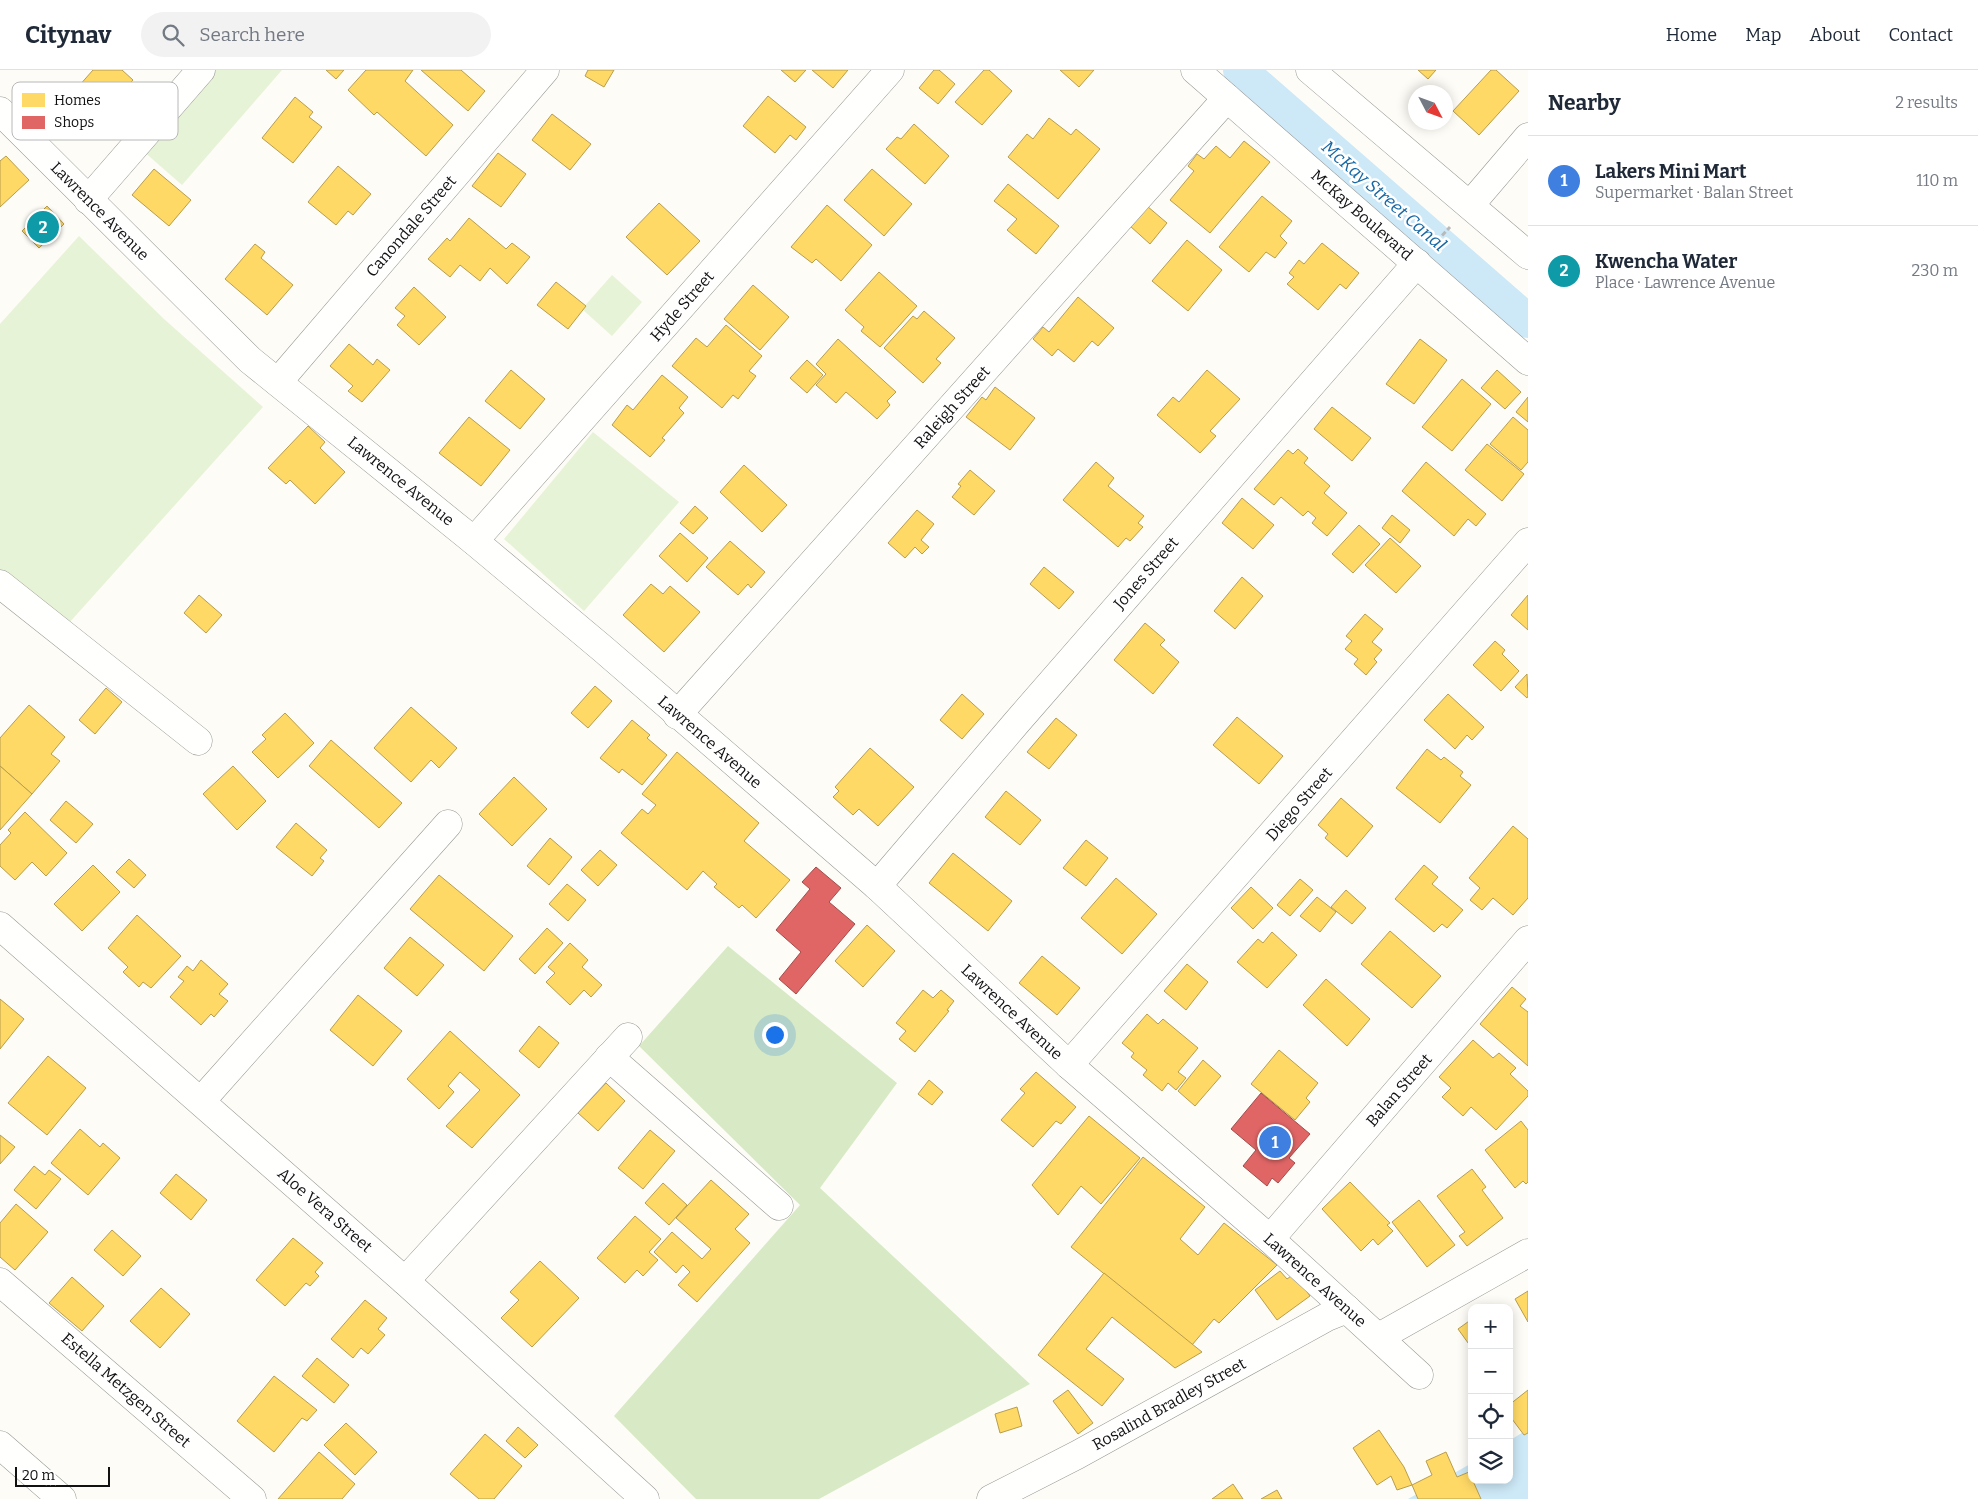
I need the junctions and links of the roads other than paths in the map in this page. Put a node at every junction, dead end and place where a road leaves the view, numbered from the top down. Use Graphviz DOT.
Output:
graph roads {
  1 [pos="200,70"];
  2 [pos="545,70"];
  3 [pos="890,70"];
  4 [pos="1195,70"];
  5 [pos="1310,70"];
  6 [pos="178,96"];
  7 [pos="1227,98"];
  8 [pos="0,111"];
  9 [pos="12,123"];
  10 [pos="1528,137"];
  11 [pos="29,140"];
  12 [pos="140,140"];
  13 [pos="88,200"];
  14 [pos="1470,205"];
  15 [pos="1528,255"];
  16 [pos="1418,263"];
  17 [pos="1528,361"];
  18 [pos="278,382"];
  19 [pos="474,541"];
  20 [pos="1528,542"];
  21 [pos="0,584"];
  22 [pos="677,715"];
  23 [pos="198,741"];
  24 [pos="448,824"];
  25 [pos="877,886"];
  26 [pos="0,926"];
  27 [pos="1528,940"];
  28 [pos="628,1037"];
  29 [pos="609,1057"];
  30 [pos="1069,1065"];
  31 [pos="201,1101"];
  32 [pos="779,1206"];
  33 [pos="1270,1239"];
  34 [pos="1528,1253"];
  35 [pos="405,1281"];
  36 [pos="0,1282"];
  37 [pos="1348,1309"];
  38 [pos="1379,1337"];
  39 [pos="1419,1376"];
  40 [pos="3,1454"];
  41 [pos="62,1499"];
  42 [pos="252,1499"];
  43 [pos="646,1499"];
  44 [pos="991,1499"];
  1 -- 6 [label="street"];
  2 -- 18 [label="street, Canondale Street"];
  3 -- 19 [label="street, Hyde Street"];
  4 -- 7 [label="street, McKay Boulevard"];
  5 -- 14 [label="street"];
  7 -- 16 [label="street, McKay Boulevard"];
  7 -- 22 [label="street, Raleigh Street"];
  8 -- 9 [label="street, Lawrence Avenue"];
  10 -- 14 [label="street"];
  11 -- 13 [label="street, Lawrence Avenue"];
  12 -- 13 [label="street"];
  13 -- 18 [label="street, Lawrence Avenue"];
  14 -- 15 [label="street"];
  16 -- 17 [label="street, McKay Boulevard"];
  16 -- 25 [label="street, Jones Street"];
  18 -- 19 [label="street, Lawrence Avenue"];
  19 -- 22 [label="street, Lawrence Avenue"];
  20 -- 30 [label="street, Diego Street"];
  21 -- 23 [label="street"];
  22 -- 25 [label="street, Lawrence Avenue"];
  24 -- 31 [label="street"];
  25 -- 30 [label="street, Lawrence Avenue"];
  26 -- 31 [label="street, Aloe Vera Street"];
  27 -- 33 [label="street, Balan Street"];
  28 -- 29 [label="street"];
  29 -- 32 [label="street"];
  29 -- 35 [label="street"];
  30 -- 33 [label="street, Lawrence Avenue"];
  31 -- 35 [label="street, Aloe Vera Street"];
  33 -- 37 [label="street, Lawrence Avenue"];
  34 -- 38 [label="street"];
  35 -- 43 [label="street, Aloe Vera Street"];
  36 -- 42 [label="street, Estella Metzgen Street"];
  37 -- 38 [label="street, Lawrence Avenue"];
  37 -- 44 [label="street, Rosalind Bradley Street"];
  38 -- 39 [label="street, Lawrence Avenue"];
  40 -- 41 [label="street"];
}
